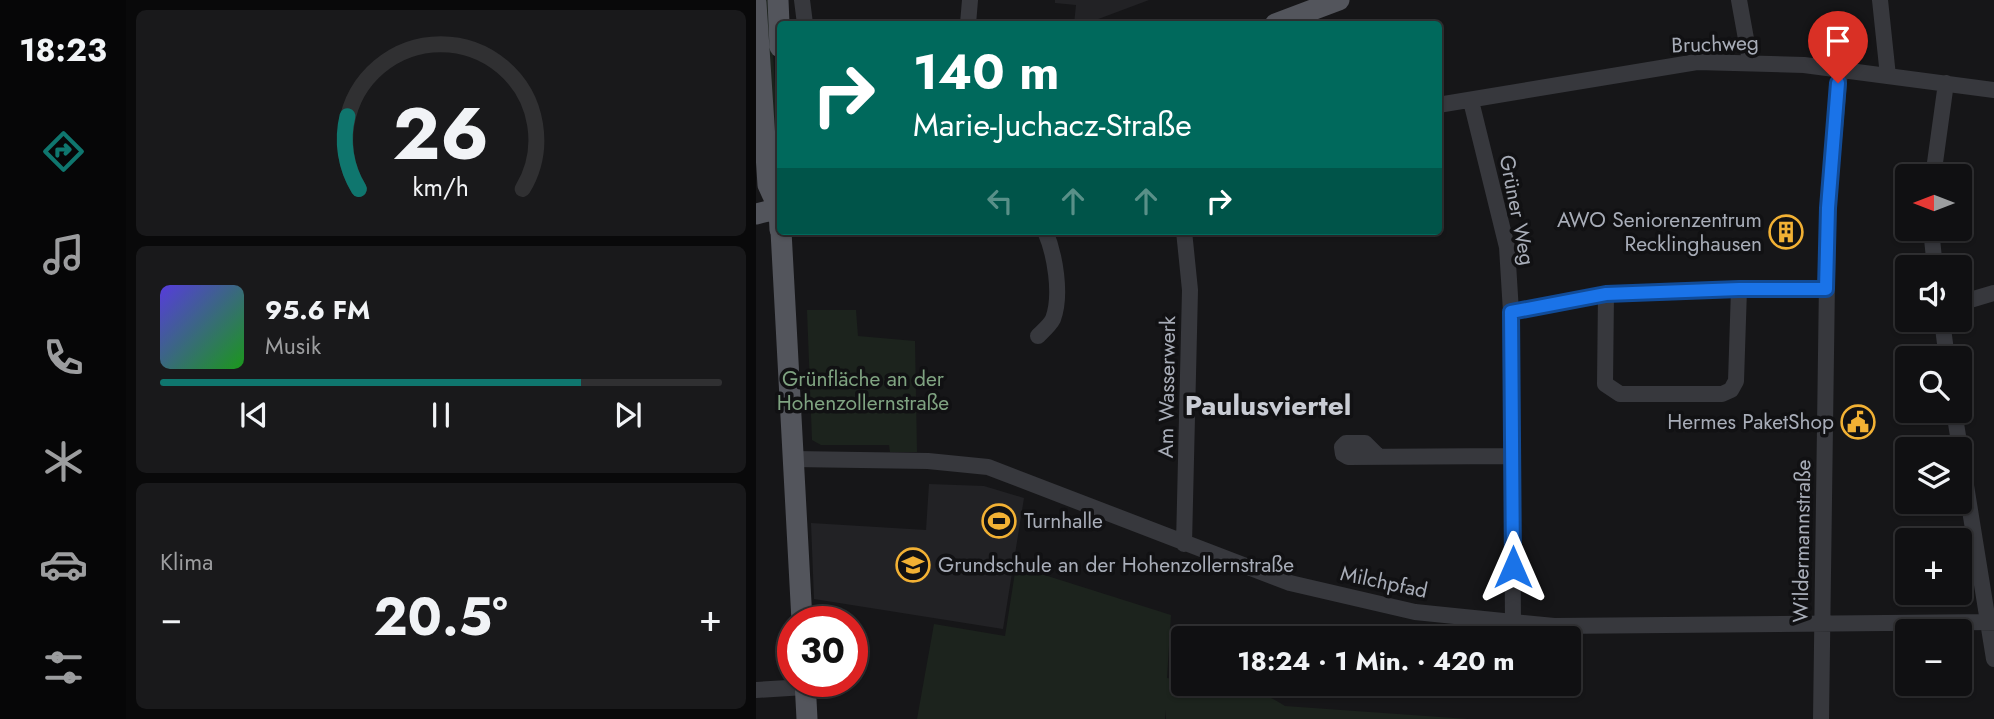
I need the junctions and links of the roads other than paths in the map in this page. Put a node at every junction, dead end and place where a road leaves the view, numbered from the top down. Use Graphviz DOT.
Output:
graph roads {
  1 [pos="778,0"];
  2 [pos="802,0"];
  3 [pos="970,0"];
  4 [pos="1339,0"];
  5 [pos="1739,0"];
  6 [pos="1880,0"];
  7 [pos="756,3"];
  8 [pos="779,21"];
  9 [pos="805,21"];
  10 [pos="968,21"];
  11 [pos="1283,21"];
  12 [pos="1750,61"];
  13 [pos="758,64"];
  14 [pos="1840,70"];
  15 [pos="1888,76"];
  16 [pos="1946,83"];
  17 [pos="1994,90"];
  18 [pos="1471,101"];
  19 [pos="1442,105"];
  20 [pos="1935,164"];
  21 [pos="777,208"];
  22 [pos="756,214"];
  23 [pos="777,216"];
  24 [pos="781,235"];
  25 [pos="1046,235"];
  26 [pos="1184,235"];
  27 [pos="1739,289"];
  28 [pos="1826,289"];
  29 [pos="1994,293"];
  30 [pos="1606,294"];
  31 [pos="1972,299"];
  32 [pos="1511,312"];
  33 [pos="1038,336"];
  34 [pos="1956,423"];
  35 [pos="1378,456"];
  36 [pos="1512,456"];
  37 [pos="793,459"];
  38 [pos="1184,544"];
  39 [pos="801,606"];
  40 [pos="1513,623"];
  41 [pos="1991,623"];
  42 [pos="1822,626"];
  43 [pos="1994,659"];
  44 [pos="777,687"];
  45 [pos="756,690"];
  46 [pos="806,697"];
  47 [pos="807,719"];
  48 [pos="1821,719"];
  1 -- 8 [label="main road"];
  2 -- 9 [label="street"];
  3 -- 10 [label="street"];
  4 -- 11 [label="main road"];
  5 -- 12 [label="street"];
  6 -- 15 [label="street"];
  7 -- 13 [label="main road"];
  12 -- 14 [label="street, Bruchweg"];
  12 -- 18 [label="street, Bruchweg"];
  13 -- 21 [label="main road"];
  14 -- 15 [label="street, Bruchweg"];
  14 -- 28 [label="street, Wildermannstraße"];
  15 -- 16 [label="street, Bruchweg"];
  16 -- 17 [label="street, Bruchweg"];
  16 -- 20 [label="street"];
  18 -- 19 [label="street, Bruchweg"];
  18 -- 32 [label="street, Grüner Weg"];
  22 -- 23 [label="main road"];
  24 -- 37 [label="main road"];
  25 -- 33 [label="street"];
  26 -- 38 [label="street, Am Wasserwerk"];
  27 -- 28 [label="street"];
  27 -- 30 [label="street"];
  27 -- 30 [label="street"];
  28 -- 42 [label="street, Wildermannstraße"];
  29 -- 31 [label="street"];
  30 -- 32 [label="street"];
  32 -- 36 [label="street, Grüner Weg"];
  34 -- 41 [label="street"];
  35 -- 36 [label="street"];
  36 -- 40 [label="street, Grüner Weg"];
  37 -- 38 [label="street, Milchpfad"];
  37 -- 39 [label="main road"];
  38 -- 40 [label="street, Milchpfad"];
  40 -- 42 [label="street, Milchpfad"];
  41 -- 42 [label="street, Milchpfad"];
  41 -- 43 [label="street"];
  42 -- 48 [label="street, Wildermannstraße"];
  44 -- 45 [label="street"];
  46 -- 47 [label="main road"];
}
